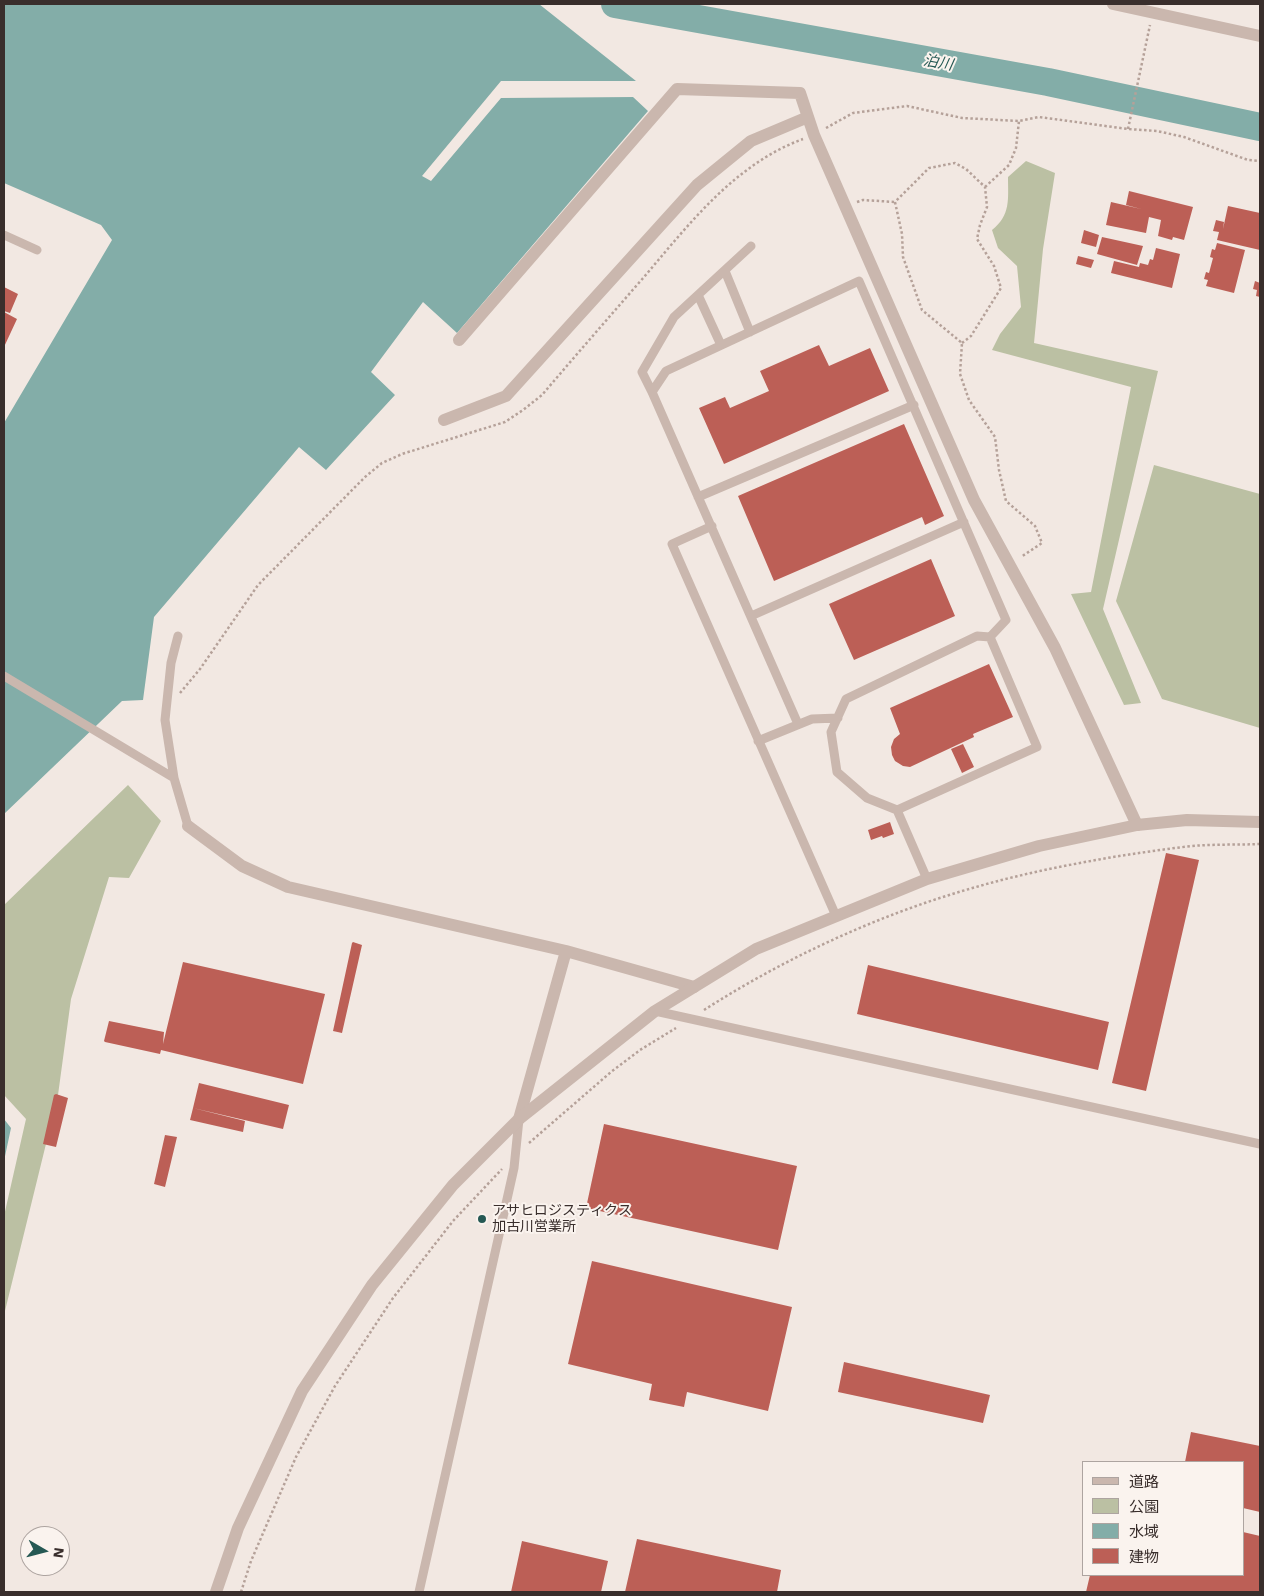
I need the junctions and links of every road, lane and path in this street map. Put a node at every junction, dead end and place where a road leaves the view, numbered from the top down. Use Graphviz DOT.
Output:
graph roads {
  1 [pos="1113,4"];
  2 [pos="1152,13"];
  3 [pos="1260,36"];
  4 [pos="808,117"];
  5 [pos="1019,121"];
  6 [pos="1128,129"];
  7 [pos="814,135"];
  8 [pos="1260,161"];
  9 [pos="985,187"];
  10 [pos="895,202"];
  11 [pos="845,205"];
  12 [pos="4,235"];
  13 [pos="751,246"];
  14 [pos="37,250"];
  15 [pos="726,271"];
  16 [pos="698,295"];
  17 [pos="750,332"];
  18 [pos="459,340"];
  19 [pos="962,343"];
  20 [pos="721,345"];
  21 [pos="652,392"];
  22 [pos="914,405"];
  23 [pos="444,420"];
  24 [pos="698,497"];
  25 [pos="964,522"];
  26 [pos="712,526"];
  27 [pos="1009,564"];
  28 [pos="751,616"];
  29 [pos="178,636"];
  30 [pos="990,638"];
  31 [pos="4,676"];
  32 [pos="838,718"];
  33 [pos="798,724"];
  34 [pos="758,742"];
  35 [pos="174,778"];
  36 [pos="897,810"];
  37 [pos="1260,822"];
  38 [pos="1137,825"];
  39 [pos="188,826"];
  40 [pos="1260,844"];
  41 [pos="927,879"];
  42 [pos="836,916"];
  43 [pos="566,951"];
  44 [pos="694,987"];
  45 [pos="655,1011"];
  46 [pos="690,1019"];
  47 [pos="519,1119"];
  48 [pos="1260,1144"];
  49 [pos="516,1156"];
  50 [pos="216,1592"];
  51 [pos="241,1592"];
  52 [pos="419,1592"];
  1 -- 2 [label="street"];
  2 -- 3 [label="street"];
  2 -- 6 [label="path"];
  4 -- 7 [label="street"];
  4 -- 18 [label="street"];
  4 -- 23 [label="street"];
  5 -- 6 [label="path"];
  5 -- 7 [label="path"];
  5 -- 9 [label="path"];
  6 -- 8 [label="path"];
  7 -- 11 [label="street"];
  9 -- 10 [label="path"];
  9 -- 19 [label="path"];
  10 -- 11 [label="path"];
  10 -- 19 [label="path"];
  11 -- 27 [label="street"];
  12 -- 14 [label="lane"];
  13 -- 15 [label="lane"];
  15 -- 16 [label="lane"];
  15 -- 17 [label="lane"];
  16 -- 20 [label="lane"];
  16 -- 21 [label="lane"];
  17 -- 20 [label="lane"];
  17 -- 22 [label="lane"];
  19 -- 27 [label="path"];
  20 -- 21 [label="lane"];
  21 -- 24 [label="lane"];
  22 -- 24 [label="lane"];
  22 -- 25 [label="lane"];
  24 -- 26 [label="lane"];
  25 -- 28 [label="lane"];
  25 -- 30 [label="lane"];
  26 -- 28 [label="lane"];
  26 -- 34 [label="lane"];
  27 -- 38 [label="street"];
  28 -- 33 [label="lane"];
  29 -- 35 [label="lane"];
  30 -- 32 [label="lane"];
  30 -- 36 [label="lane"];
  31 -- 35 [label="lane"];
  32 -- 33 [label="lane"];
  32 -- 36 [label="lane"];
  33 -- 34 [label="lane"];
  34 -- 42 [label="lane"];
  35 -- 39 [label="lane"];
  36 -- 41 [label="lane"];
  37 -- 38 [label="street"];
  38 -- 41 [label="street"];
  39 -- 43 [label="street"];
  40 -- 46 [label="path"];
  41 -- 42 [label="street"];
  42 -- 44 [label="street"];
  43 -- 44 [label="street"];
  43 -- 47 [label="street"];
  44 -- 45 [label="street"];
  45 -- 46 [label="lane"];
  45 -- 47 [label="street"];
  46 -- 48 [label="lane"];
  46 -- 49 [label="path"];
  47 -- 49 [label="lane"];
  47 -- 50 [label="street"];
  49 -- 51 [label="path"];
  49 -- 52 [label="lane"];
}
